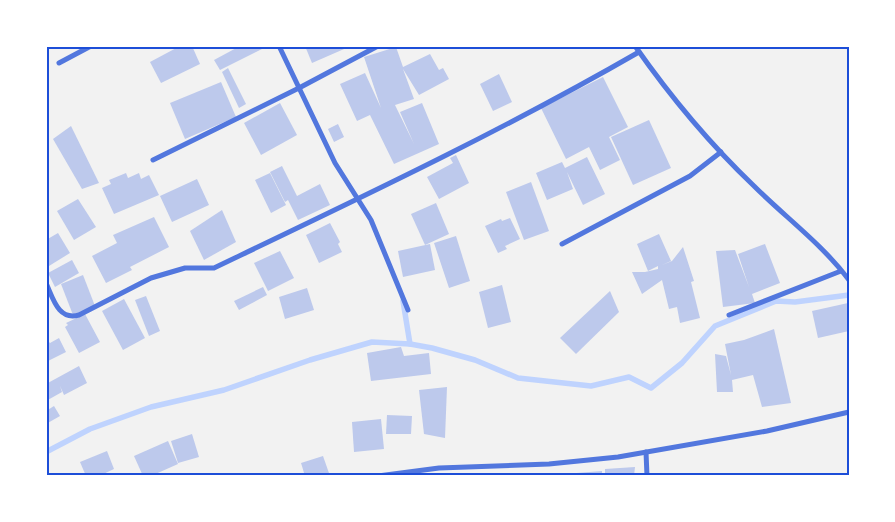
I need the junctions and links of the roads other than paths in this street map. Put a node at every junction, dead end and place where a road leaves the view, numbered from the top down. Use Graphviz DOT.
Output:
graph roads {
  1 [pos="92,46"];
  2 [pos="280,46"];
  3 [pos="378,46"];
  4 [pos="635,46"];
  5 [pos="639,52"];
  6 [pos="59,62"];
  7 [pos="299,88"];
  8 [pos="721,152"];
  9 [pos="153,160"];
  10 [pos="357,200"];
  11 [pos="562,244"];
  12 [pos="841,271"];
  13 [pos="849,280"];
  14 [pos="46,283"];
  15 [pos="408,310"];
  16 [pos="729,315"];
  17 [pos="849,412"];
  18 [pos="646,452"];
  19 [pos="378,476"];
  20 [pos="647,476"];
  1 -- 6 [label="street"];
  2 -- 7 [label="street"];
  3 -- 7 [label="street"];
  4 -- 5 [label="street"];
  5 -- 8 [label="street"];
  5 -- 10 [label="street"];
  7 -- 9 [label="street"];
  7 -- 10 [label="street"];
  8 -- 11 [label="street"];
  8 -- 12 [label="street"];
  10 -- 14 [label="street"];
  10 -- 15 [label="street"];
  12 -- 13 [label="street"];
  12 -- 16 [label="street"];
  17 -- 18 [label="street"];
  18 -- 19 [label="street"];
  18 -- 20 [label="street"];
}
